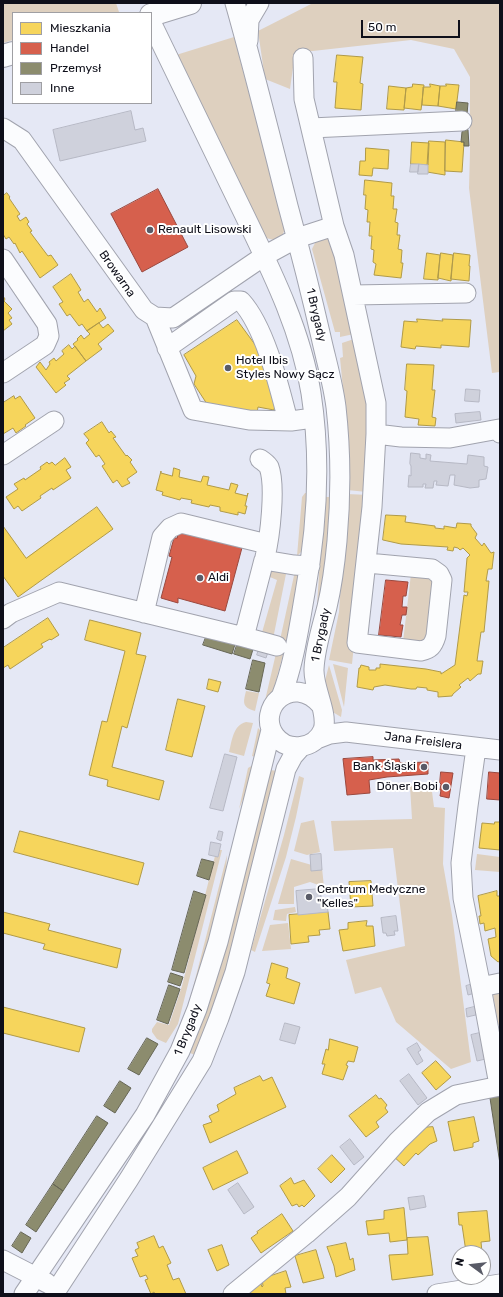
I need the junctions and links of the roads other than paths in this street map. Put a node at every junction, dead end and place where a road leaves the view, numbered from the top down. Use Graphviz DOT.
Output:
graph roads {
  1 [pos="190,3"];
  2 [pos="234,3"];
  3 [pos="259,3"];
  4 [pos="152,15"];
  5 [pos="152,24"];
  6 [pos="248,50"];
  7 [pos="303,58"];
  8 [pos="462,121"];
  9 [pos="3,128"];
  10 [pos="311,128"];
  11 [pos="334,226"];
  12 [pos="297,238"];
  13 [pos="264,256"];
  14 [pos="3,259"];
  15 [pos="466,293"];
  16 [pos="353,295"];
  17 [pos="155,318"];
  18 [pos="168,348"];
  19 [pos="3,373"];
  20 [pos="313,418"];
  21 [pos="54,421"];
  22 [pos="288,421"];
  23 [pos="500,430"];
  24 [pos="376,434"];
  25 [pos="3,455"];
  26 [pos="260,458"];
  27 [pos="266,552"];
  28 [pos="367,563"];
  29 [pos="310,566"];
  30 [pos="144,613"];
  31 [pos="3,619"];
  32 [pos="244,636"];
  33 [pos="277,646"];
  34 [pos="281,697"];
  35 [pos="322,709"];
  36 [pos="271,730"];
  37 [pos="346,732"];
  38 [pos="309,743"];
  39 [pos="476,748"];
  40 [pos="500,750"];
  41 [pos="500,983"];
  42 [pos="481,987"];
  43 [pos="499,1085"];
  44 [pos="3,1260"];
  45 [pos="36,1277"];
  46 [pos="500,1284"];
  47 [pos="58,1293"];
  48 [pos="24,1294"];
  49 [pos="233,1294"];
  50 [pos="437,1294"];
  1 -- 4 [label="main road"];
  2 -- 6 [label="street, 1 Brygady"];
  3 -- 6 [label="street"];
  5 -- 13 [label="street, 1 Brygady"];
  6 -- 12 [label="street, 1 Brygady"];
  7 -- 10 [label="street"];
  8 -- 10 [label="street"];
  9 -- 17 [label="street, Browarna"];
  10 -- 11 [label="street"];
  11 -- 12 [label="street"];
  11 -- 16 [label="street"];
  12 -- 13 [label="street"];
  12 -- 35 [label="street, 1 Brygady"];
  13 -- 17 [label="street"];
  13 -- 20 [label="street, 1 Brygady"];
  14 -- 19 [label="street"];
  15 -- 16 [label="street"];
  16 -- 24 [label="street"];
  17 -- 18 [label="street"];
  18 -- 22 [label="street"];
  18 -- 22 [label="street"];
  20 -- 22 [label="street"];
  20 -- 29 [label="street, 1 Brygady"];
  21 -- 25 [label="street"];
  23 -- 24 [label="street"];
  24 -- 28 [label="street"];
  26 -- 27 [label="street"];
  27 -- 29 [label="street"];
  27 -- 30 [label="street"];
  27 -- 32 [label="street"];
  28 -- 28 [label="street"];
  29 -- 34 [label="street, 1 Brygady"];
  30 -- 31 [label="street"];
  30 -- 32 [label="street"];
  32 -- 33 [label="street"];
  34 -- 35 [label="street"];
  34 -- 36 [label="street"];
  35 -- 37 [label="street"];
  35 -- 38 [label="street"];
  36 -- 38 [label="street"];
  36 -- 45 [label="street, 1 Brygady"];
  37 -- 38 [label="street, Jana Freislera"];
  37 -- 39 [label="street, Jana Freislera"];
  38 -- 47 [label="street, 1 Brygady"];
  39 -- 40 [label="street, Jana Freislera"];
  39 -- 42 [label="street"];
  41 -- 42 [label="street"];
  42 -- 43 [label="street"];
  43 -- 49 [label="street"];
  44 -- 45 [label="street"];
  45 -- 47 [label="street"];
  45 -- 48 [label="street, 1 Brygady"];
  46 -- 50 [label="street"];
}
